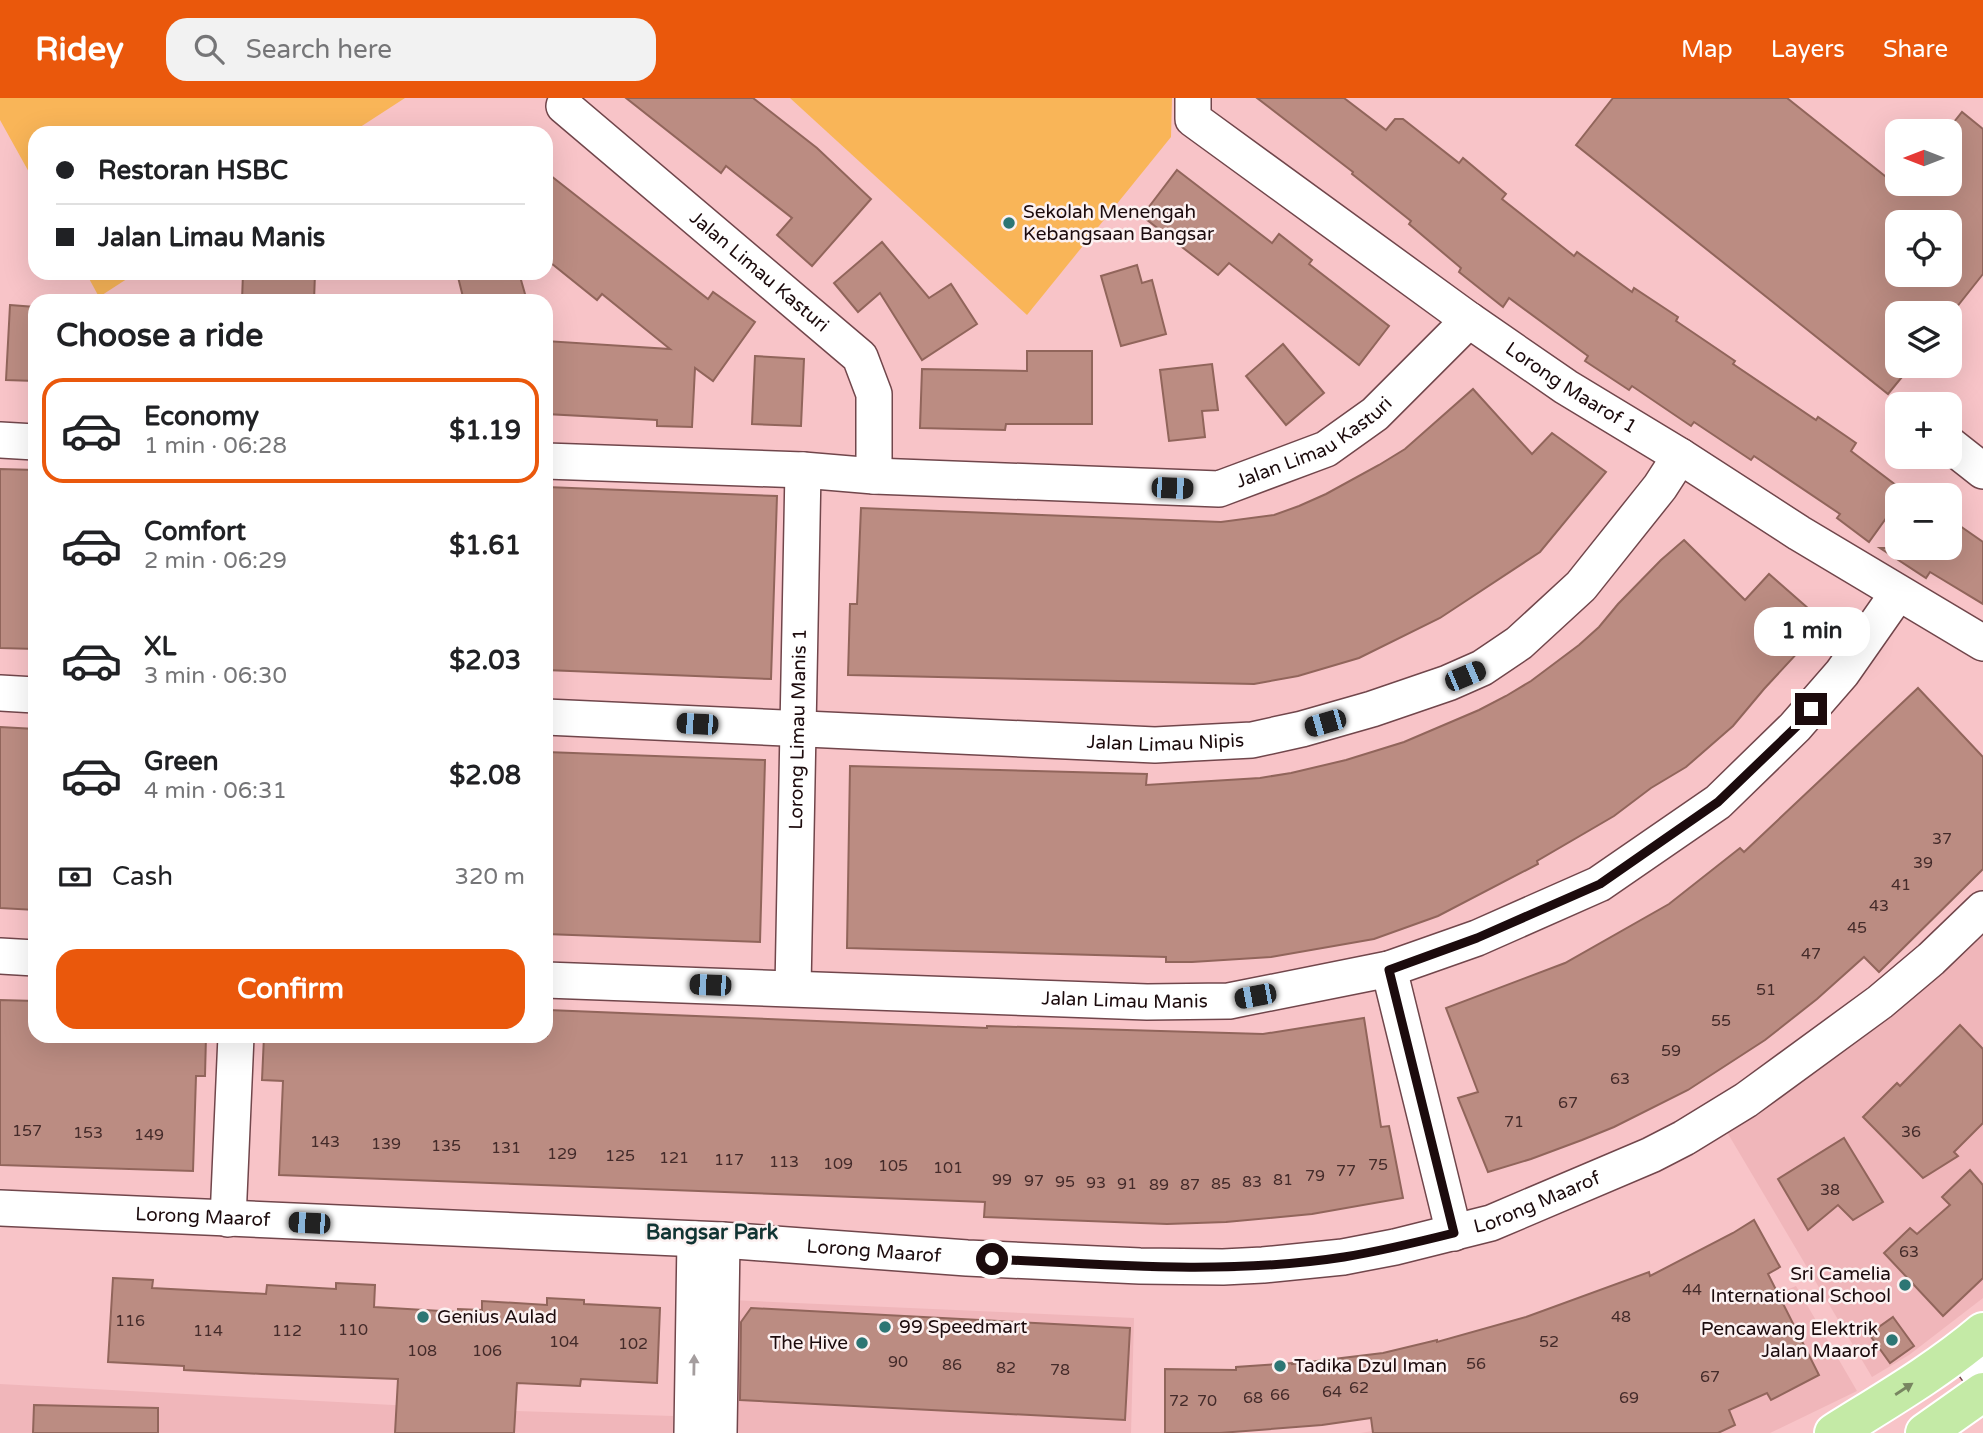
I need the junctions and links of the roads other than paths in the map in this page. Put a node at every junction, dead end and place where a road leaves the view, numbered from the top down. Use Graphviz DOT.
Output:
graph roads {
  1 [pos="1193,98"];
  2 [pos="564,106"];
  3 [pos="1469,320"];
  4 [pos="0,440"];
  5 [pos="28,442"];
  6 [pos="1962,454"];
  7 [pos="1680,456"];
  8 [pos="553,461"];
  9 [pos="803,470"];
  10 [pos="1983,471"];
  11 [pos="874,477"];
  12 [pos="1898,593"];
  13 [pos="1983,643"];
  14 [pos="0,693"];
  15 [pos="28,695"];
  16 [pos="553,717"];
  17 [pos="798,729"];
  18 [pos="1983,909"];
  19 [pos="0,956"];
  20 [pos="28,958"];
  21 [pos="1389,970"];
  22 [pos="553,980"];
  23 [pos="793,988"];
  24 [pos="236,1043"];
  25 [pos="0,1208"];
  26 [pos="228,1219"];
  27 [pos="1454,1233"];
  28 [pos="709,1240"];
  29 [pos="708,1291"];
  30 [pos="1976,1353"];
  31 [pos="1983,1392"];
  32 [pos="692,1433"];
  33 [pos="719,1433"];
  34 [pos="1834,1433"];
  35 [pos="1925,1433"];
  1 -- 3 [label="street, Lorong Maarof 1"];
  2 -- 11 [label="street, Jalan Limau Kasturi"];
  3 -- 7 [label="street, Lorong Maarof 1"];
  3 -- 11 [label="street, Jalan Limau Kasturi"];
  4 -- 5 [label="street"];
  6 -- 10 [label="street"];
  7 -- 12 [label="street, Lorong Maarof 1"];
  7 -- 17 [label="street, Jalan Limau Nipis"];
  8 -- 9 [label="street, Jalan Limau Kasturi"];
  9 -- 11 [label="street, Jalan Limau Kasturi"];
  9 -- 17 [label="street, Lorong Limau Manis 1"];
  12 -- 13 [label="street, Lorong Maarof 1"];
  12 -- 21 [label="street, Jalan Limau Manis"];
  14 -- 15 [label="street"];
  16 -- 17 [label="street, Jalan Limau Nipis"];
  17 -- 23 [label="street, Lorong Limau Manis 1"];
  18 -- 27 [label="street, Lorong Maarof"];
  19 -- 20 [label="street"];
  21 -- 23 [label="street, Jalan Limau Manis"];
  21 -- 27 [label="street"];
  22 -- 23 [label="street, Jalan Limau Manis"];
  24 -- 26 [label="street"];
  25 -- 26 [label="street, Lorong Maarof"];
  26 -- 28 [label="street, Lorong Maarof"];
  27 -- 28 [label="street, Lorong Maarof"];
  28 -- 29 [label="street"];
  32 -- 29 [label="street, one-way"];
  29 -- 33 [label="street"];
  34 -- 30 [label="main road, one-way"];
  31 -- 35 [label="main road"];
}
